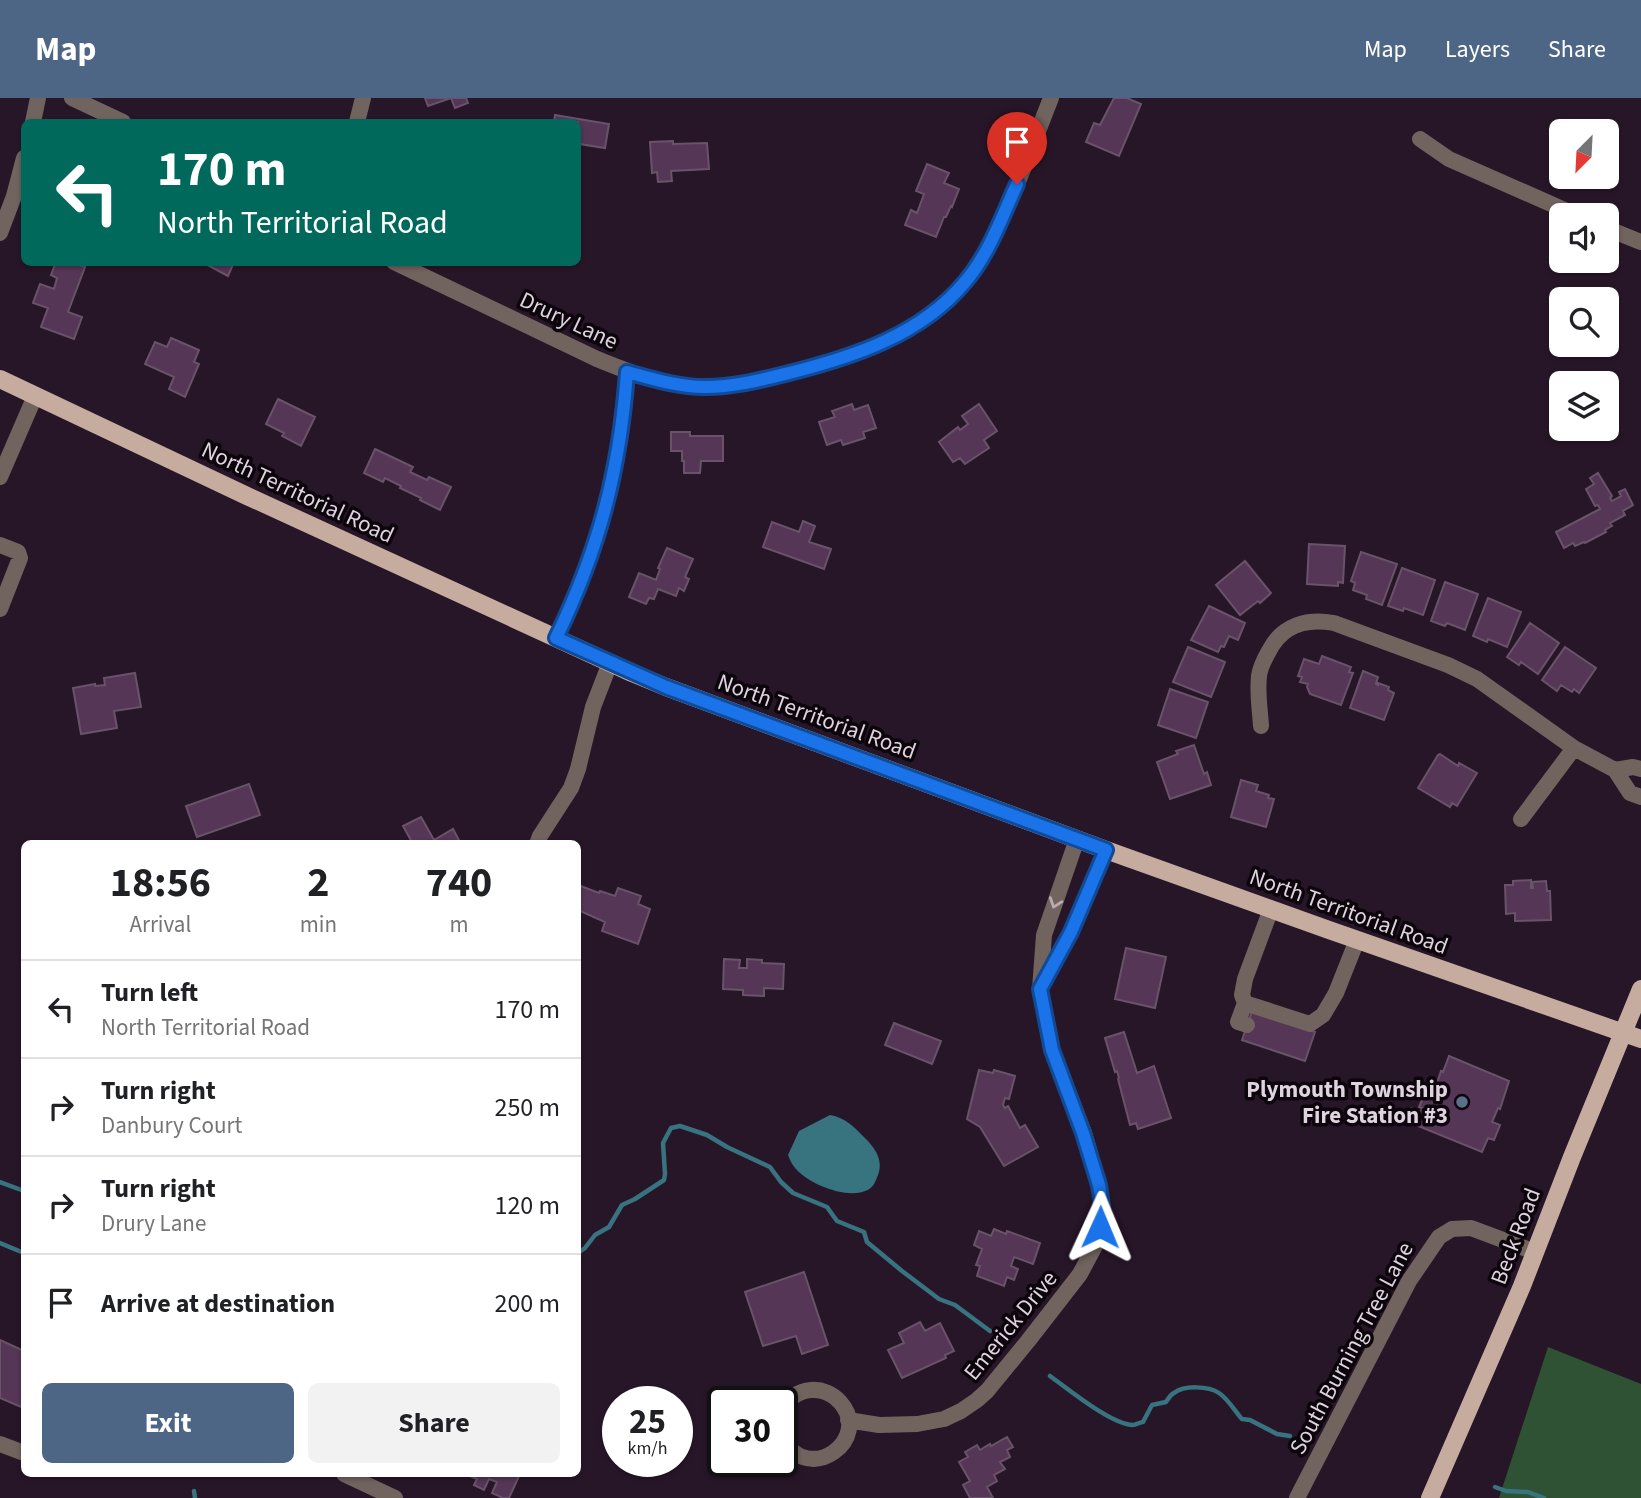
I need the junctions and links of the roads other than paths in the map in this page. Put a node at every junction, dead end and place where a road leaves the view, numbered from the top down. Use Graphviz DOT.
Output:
graph roads {
  1 [pos="38,98"];
  2 [pos="72,98"];
  3 [pos="363,98"];
  4 [pos="1051,98"];
  5 [pos="34,119"];
  6 [pos="117,119"];
  7 [pos="359,119"];
  8 [pos="1420,139"];
  9 [pos="21,169"];
  10 [pos="1549,203"];
  11 [pos="0,233"];
  12 [pos="1619,233"];
  13 [pos="1641,242"];
  14 [pos="402,266"];
  15 [pos="627,372"];
  16 [pos="0,379"];
  17 [pos="35,396"];
  18 [pos="0,477"];
  19 [pos="0,545"];
  20 [pos="0,610"];
  21 [pos="556,638"];
  22 [pos="610,663"];
  23 [pos="1261,726"];
  24 [pos="1574,748"];
  25 [pos="1641,769"];
  26 [pos="1615,770"];
  27 [pos="1641,797"];
  28 [pos="1521,819"];
  29 [pos="1077,839"];
  30 [pos="538,840"];
  31 [pos="1106,850"];
  32 [pos="1271,909"];
  33 [pos="1357,940"];
  34 [pos="1040,989"];
  35 [pos="1641,989"];
  36 [pos="1245,1003"];
  37 [pos="1247,1025"];
  38 [pos="1623,1034"];
  39 [pos="1641,1039"];
  40 [pos="1535,1252"];
  41 [pos="798,1394"];
  42 [pos="848,1420"];
  43 [pos="0,1444"];
  44 [pos="21,1452"];
  45 [pos="798,1455"];
  46 [pos="350,1477"];
  47 [pos="395,1498"];
  48 [pos="1297,1498"];
  49 [pos="1430,1498"];
  1 -- 5 [label="street"];
  2 -- 6 [label="street"];
  3 -- 7 [label="street"];
  4 -- 15 [label="street, Drury Lane"];
  8 -- 10 [label="street"];
  9 -- 11 [label="street"];
  12 -- 13 [label="street"];
  14 -- 15 [label="street, Drury Lane"];
  15 -- 21 [label="street"];
  16 -- 17 [label="main road, North Territorial Road"];
  17 -- 18 [label="street"];
  17 -- 21 [label="main road, North Territorial Road"];
  19 -- 20 [label="street"];
  21 -- 22 [label="main road, North Territorial Road"];
  22 -- 29 [label="main road, North Territorial Road"];
  22 -- 30 [label="street"];
  23 -- 24 [label="street"];
  24 -- 26 [label="street"];
  24 -- 28 [label="street"];
  25 -- 26 [label="street"];
  26 -- 27 [label="street"];
  29 -- 31 [label="main road, North Territorial Road"];
  29 -- 34 [label="street, Emerick Drive, one-way"];
  31 -- 32 [label="main road, North Territorial Road"];
  31 -- 34 [label="street"];
  32 -- 33 [label="main road, North Territorial Road"];
  32 -- 36 [label="street"];
  33 -- 36 [label="street"];
  33 -- 38 [label="main road, North Territorial Road"];
  34 -- 42 [label="street, Emerick Drive"];
  35 -- 38 [label="main road, Beck Road"];
  36 -- 37 [label="street"];
  38 -- 39 [label="main road, North Territorial Road"];
  38 -- 40 [label="main road, Beck Road"];
  40 -- 48 [label="street, South Burning Tree Lane"];
  40 -- 49 [label="main road, Beck Road"];
  41 -- 42 [label="street"];
  42 -- 45 [label="street"];
  43 -- 44 [label="street"];
  46 -- 47 [label="street"];
}
